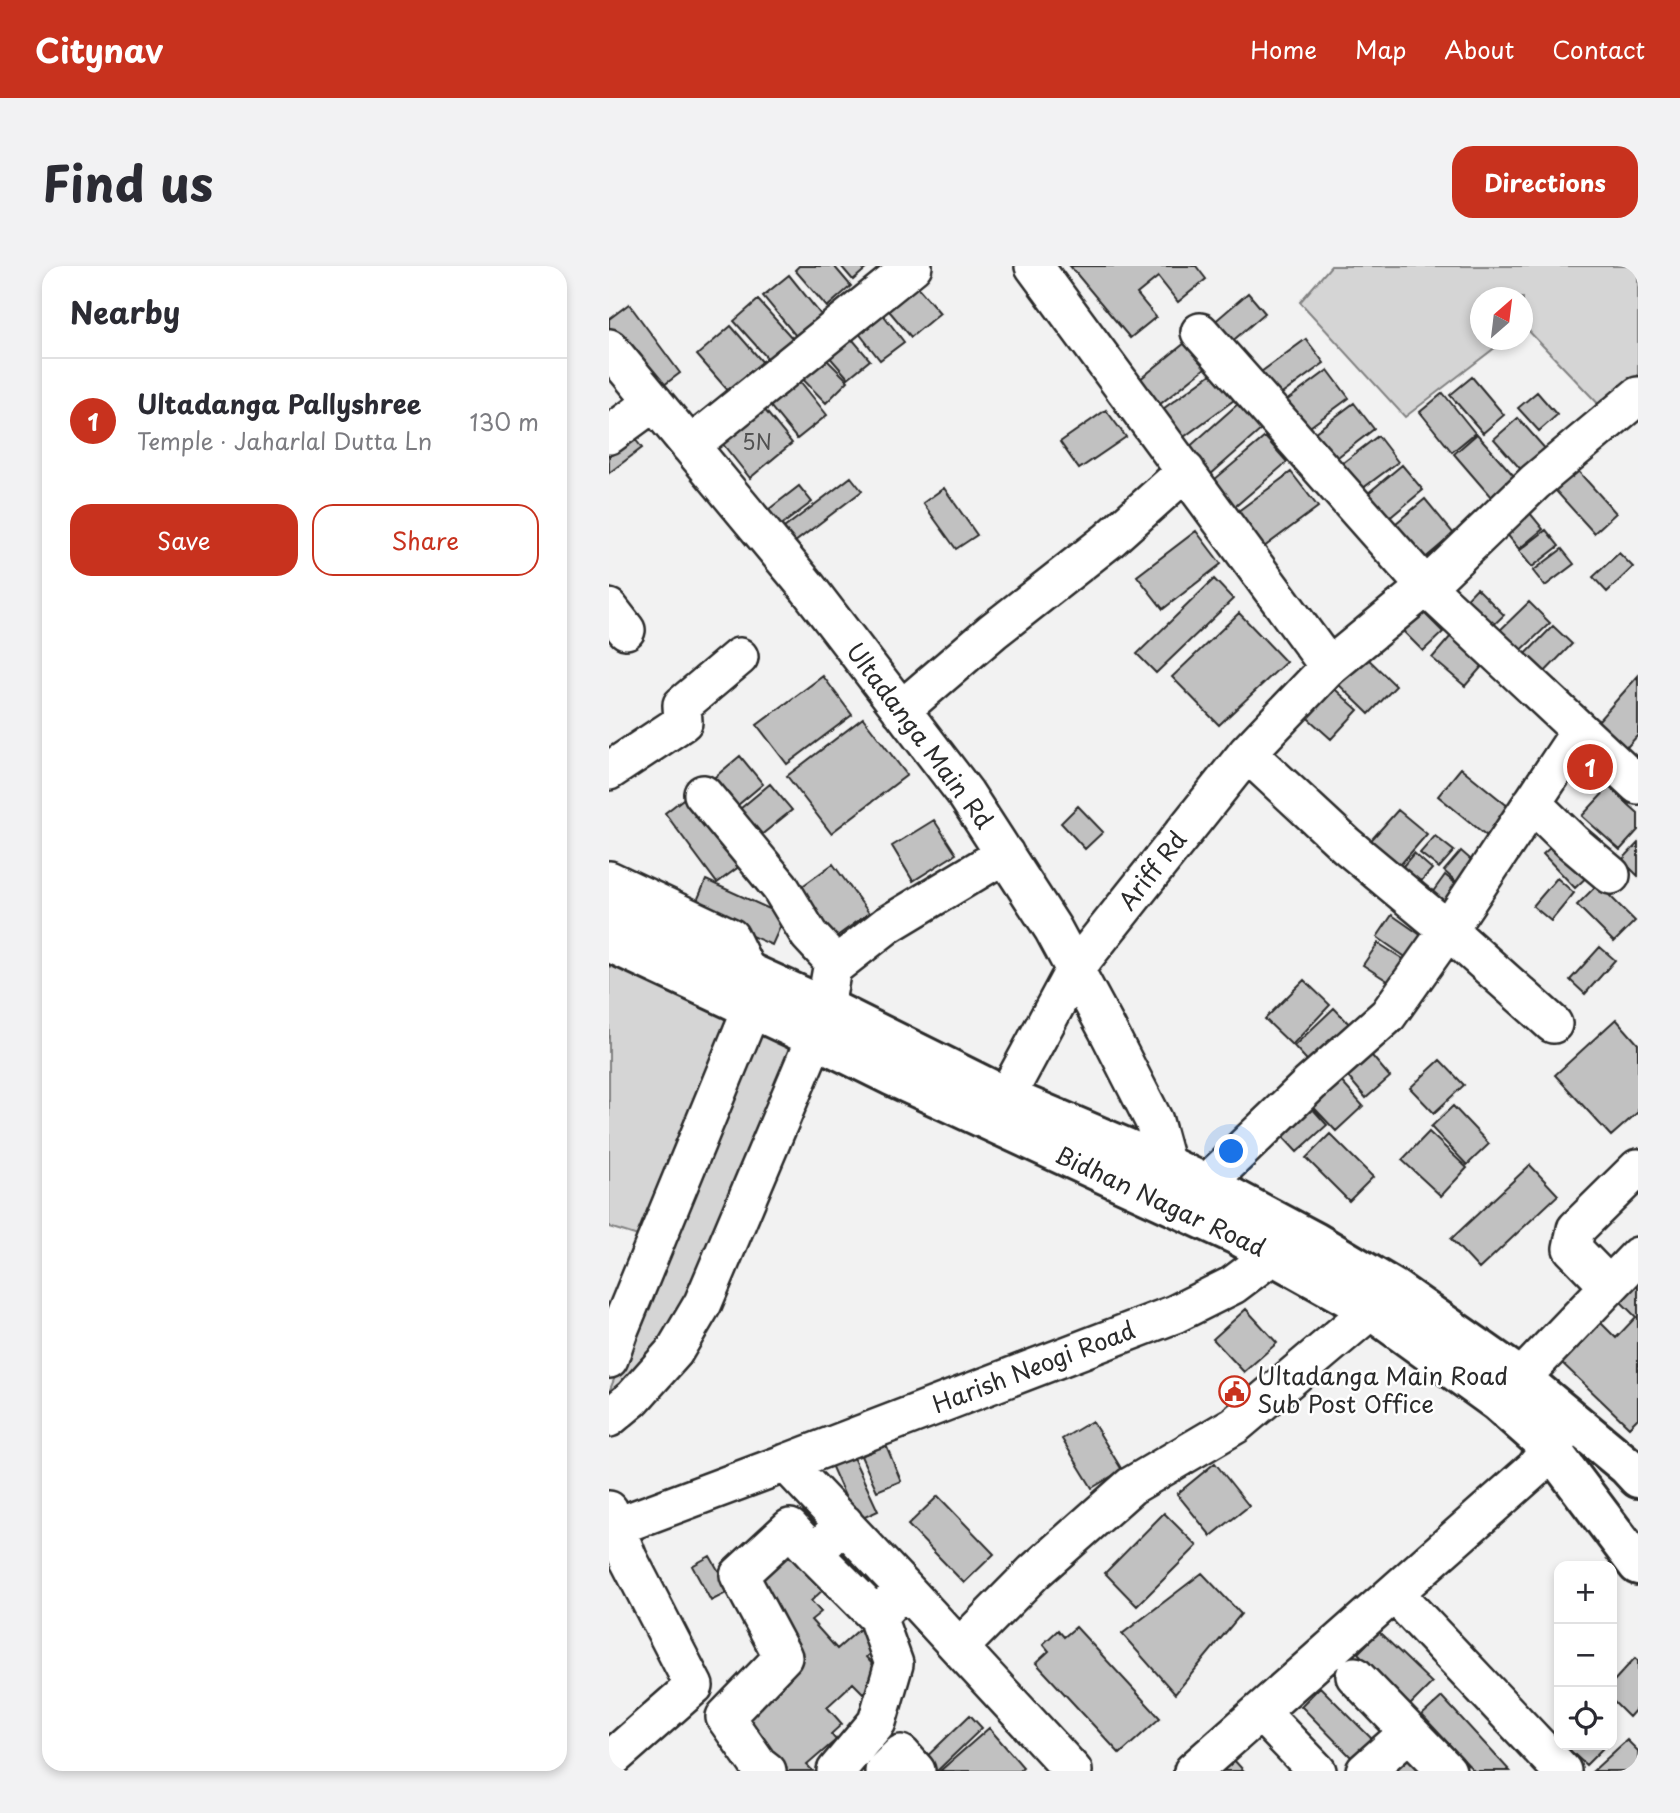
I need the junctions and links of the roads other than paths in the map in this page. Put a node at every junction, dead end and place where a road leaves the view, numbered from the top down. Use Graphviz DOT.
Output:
graph roads {
  1 [pos="913,266"];
  2 [pos="1034,266"];
  3 [pos="1201,332"];
  4 [pos="609,348"];
  5 [pos="1638,396"];
  6 [pos="655,402"];
  7 [pos="609,435"];
  8 [pos="690,446"];
  9 [pos="1186,471"];
  10 [pos="1426,587"];
  11 [pos="739,657"];
  12 [pos="1329,667"];
  13 [pos="901,710"];
  14 [pos="1580,731"];
  15 [pos="1247,753"];
  16 [pos="609,771"];
  17 [pos="1638,785"];
  18 [pos="703,794"];
  19 [pos="1532,803"];
  20 [pos="1005,854"];
  21 [pos="1611,875"];
  22 [pos="609,880"];
  23 [pos="609,909"];
  24 [pos="1448,930"];
  25 [pos="609,942"];
  26 [pos="836,964"];
  27 [pos="1075,970"];
  28 [pos="754,987"];
  29 [pos="820,1022"];
  30 [pos="1553,1024"];
  31 [pos="1006,1097"];
  32 [pos="1166,1165"];
  33 [pos="1638,1168"];
  34 [pos="1206,1184"];
  35 [pos="1273,1255"];
  36 [pos="1638,1256"];
  37 [pos="1609,1286"];
  38 [pos="1371,1310"];
  39 [pos="609,1359"];
  40 [pos="1521,1378"];
  41 [pos="609,1418"];
  42 [pos="1561,1435"];
  43 [pos="786,1463"];
  44 [pos="1635,1466"];
  45 [pos="844,1523"];
  46 [pos="614,1534"];
  47 [pos="814,1554"];
  48 [pos="1638,1565"];
  49 [pos="904,1588"];
  50 [pos="1395,1594"];
  51 [pos="877,1617"];
  52 [pos="960,1647"];
  53 [pos="1355,1676"];
  54 [pos="1260,1712"];
  55 [pos="1409,1732"];
  56 [pos="609,1761"];
  57 [pos="767,1771"];
  58 [pos="836,1771"];
  59 [pos="884,1771"];
  60 [pos="916,1771"];
  61 [pos="1073,1771"];
  62 [pos="1192,1771"];
  63 [pos="1317,1771"];
  64 [pos="1365,1771"];
  65 [pos="1447,1771"];
  66 [pos="1562,1771"];
  1 -- 8 [label="street"];
  2 -- 9 [label="street"];
  3 -- 10 [label="street"];
  4 -- 6 [label="street, Ultadanga Main Rd"];
  5 -- 10 [label="street, Ariff Rd"];
  6 -- 7 [label="street"];
  6 -- 8 [label="street, Ultadanga Main Rd"];
  8 -- 13 [label="street, Ultadanga Main Rd"];
  9 -- 12 [label="street"];
  9 -- 13 [label="street"];
  10 -- 12 [label="street, Ariff Rd"];
  10 -- 14 [label="street"];
  11 -- 16 [label="street"];
  12 -- 15 [label="street, Ariff Rd"];
  13 -- 20 [label="street, Ultadanga Main Rd"];
  14 -- 17 [label="street"];
  14 -- 19 [label="street"];
  15 -- 24 [label="street"];
  15 -- 27 [label="street, Ariff Rd"];
  18 -- 26 [label="street"];
  19 -- 21 [label="street"];
  19 -- 24 [label="street"];
  20 -- 26 [label="street"];
  20 -- 27 [label="street, Ultadanga Main Rd"];
  22 -- 28 [label="street"];
  23 -- 28 [label="main road, Bidhan Nagar Road"];
  24 -- 30 [label="street"];
  24 -- 34 [label="street"];
  25 -- 28 [label="main road, Bidhan Nagar Road"];
  26 -- 29 [label="street"];
  27 -- 31 [label="street, Ariff Rd"];
  27 -- 32 [label="street, Ultadanga Main Rd"];
  28 -- 29 [label="main road, Bidhan Nagar Road"];
  28 -- 39 [label="street"];
  29 -- 31 [label="main road, Bidhan Nagar Road"];
  29 -- 35 [label="main road, Bidhan Nagar Road"];
  29 -- 41 [label="street"];
  31 -- 32 [label="main road, Bidhan Nagar Road"];
  32 -- 34 [label="main road, Bidhan Nagar Road"];
  33 -- 37 [label="street"];
  34 -- 40 [label="main road, Bidhan Nagar Road"];
  35 -- 38 [label="main road, Bidhan Nagar Road"];
  35 -- 43 [label="street, Harish Neogi Road"];
  36 -- 37 [label="street"];
  37 -- 40 [label="street"];
  38 -- 42 [label="main road, Bidhan Nagar Road"];
  38 -- 52 [label="street"];
  40 -- 42 [label="main road, Bidhan Nagar Road"];
  42 -- 44 [label="main road, Bidhan Nagar Road"];
  42 -- 48 [label="main road, Bidhan Nagar Road"];
  42 -- 50 [label="street"];
  43 -- 45 [label="street"];
  43 -- 46 [label="street, Harish Neogi Road"];
  45 -- 47 [label="street"];
  45 -- 49 [label="street"];
  46 -- 56 [label="street"];
  47 -- 51 [label="street"];
  47 -- 57 [label="street"];
  49 -- 51 [label="street"];
  49 -- 52 [label="street"];
  50 -- 54 [label="street"];
  50 -- 66 [label="street"];
  51 -- 58 [label="street"];
  52 -- 61 [label="street"];
  53 -- 55 [label="street"];
  54 -- 62 [label="street"];
  54 -- 63 [label="street"];
  55 -- 64 [label="street"];
  55 -- 65 [label="street"];
  59 -- 60 [label="street"];
}
